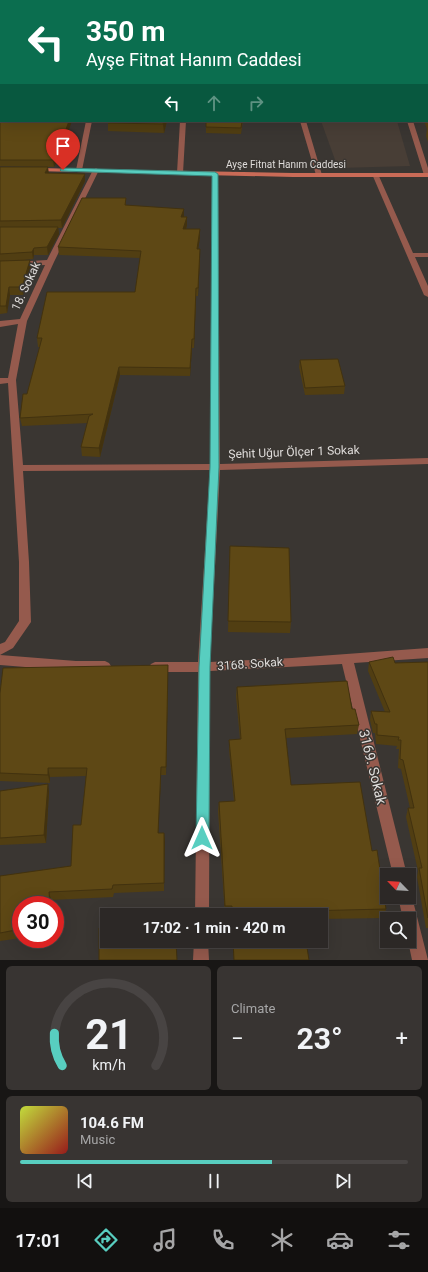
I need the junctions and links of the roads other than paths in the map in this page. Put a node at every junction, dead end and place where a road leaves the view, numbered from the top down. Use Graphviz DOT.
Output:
graph roads {
  1 [pos="89,122"];
  2 [pos="183,122"];
  3 [pos="303,122"];
  4 [pos="410,122"];
  5 [pos="32,170"];
  6 [pos="79,170"];
  7 [pos="96,170"];
  8 [pos="180,173"];
  9 [pos="215,174"];
  10 [pos="375,174"];
  11 [pos="319,175"];
  12 [pos="428,175"];
  13 [pos="410,255"];
  14 [pos="428,255"];
  15 [pos="50,262"];
  16 [pos="0,265"];
  17 [pos="428,295"];
  18 [pos="23,321"];
  19 [pos="0,324"];
  20 [pos="12,380"];
  21 [pos="0,382"];
  22 [pos="428,461"];
  23 [pos="215,467"];
  24 [pos="16,468"];
  25 [pos="0,650"];
  26 [pos="428,652"];
  27 [pos="347,659"];
  28 [pos="0,660"];
  29 [pos="116,666"];
  30 [pos="140,667"];
  31 [pos="204,667"];
  32 [pos="398,868"];
  33 [pos="407,904"];
  34 [pos="202,908"];
  35 [pos="201,948"];
  36 [pos="201,960"];
  37 [pos="420,960"];
  1 -- 6 [label="street"];
  2 -- 8 [label="street"];
  3 -- 11 [label="street"];
  4 -- 12 [label="street"];
  5 -- 6 [label="street, Ayşe Fitnat Hanım Caddesi"];
  6 -- 7 [label="street, Ayşe Fitnat Hanım Caddesi"];
  7 -- 8 [label="street, Ayşe Fitnat Hanım Caddesi"];
  7 -- 15 [label="street, 18. Sokak"];
  8 -- 9 [label="street, Ayşe Fitnat Hanım Caddesi"];
  9 -- 11 [label="street, Ayşe Fitnat Hanım Caddesi"];
  9 -- 23 [label="street"];
  10 -- 11 [label="street, Ayşe Fitnat Hanım Caddesi"];
  10 -- 12 [label="street, Ayşe Fitnat Hanım Caddesi"];
  10 -- 13 [label="street"];
  13 -- 14 [label="street"];
  13 -- 17 [label="street"];
  15 -- 16 [label="street"];
  15 -- 18 [label="street, 18. Sokak"];
  18 -- 19 [label="street"];
  18 -- 20 [label="street, 18. Sokak"];
  20 -- 21 [label="street"];
  20 -- 24 [label="street, 18. Sokak"];
  22 -- 23 [label="street, Şehit Uğur Ölçer 1 Sokak"];
  23 -- 24 [label="street, Şehit Uğur Ölçer 1 Sokak"];
  23 -- 31 [label="street"];
  24 -- 25 [label="street, 18. Sokak"];
  26 -- 27 [label="street, 3168. Sokak"];
  27 -- 31 [label="street, 3168. Sokak"];
  27 -- 32 [label="street, 3169. Sokak"];
  28 -- 29 [label="street"];
  30 -- 31 [label="street, 3168. Sokak"];
  31 -- 34 [label="street"];
  33 -- 37 [label="street"];
  35 -- 36 [label="street"];
}
